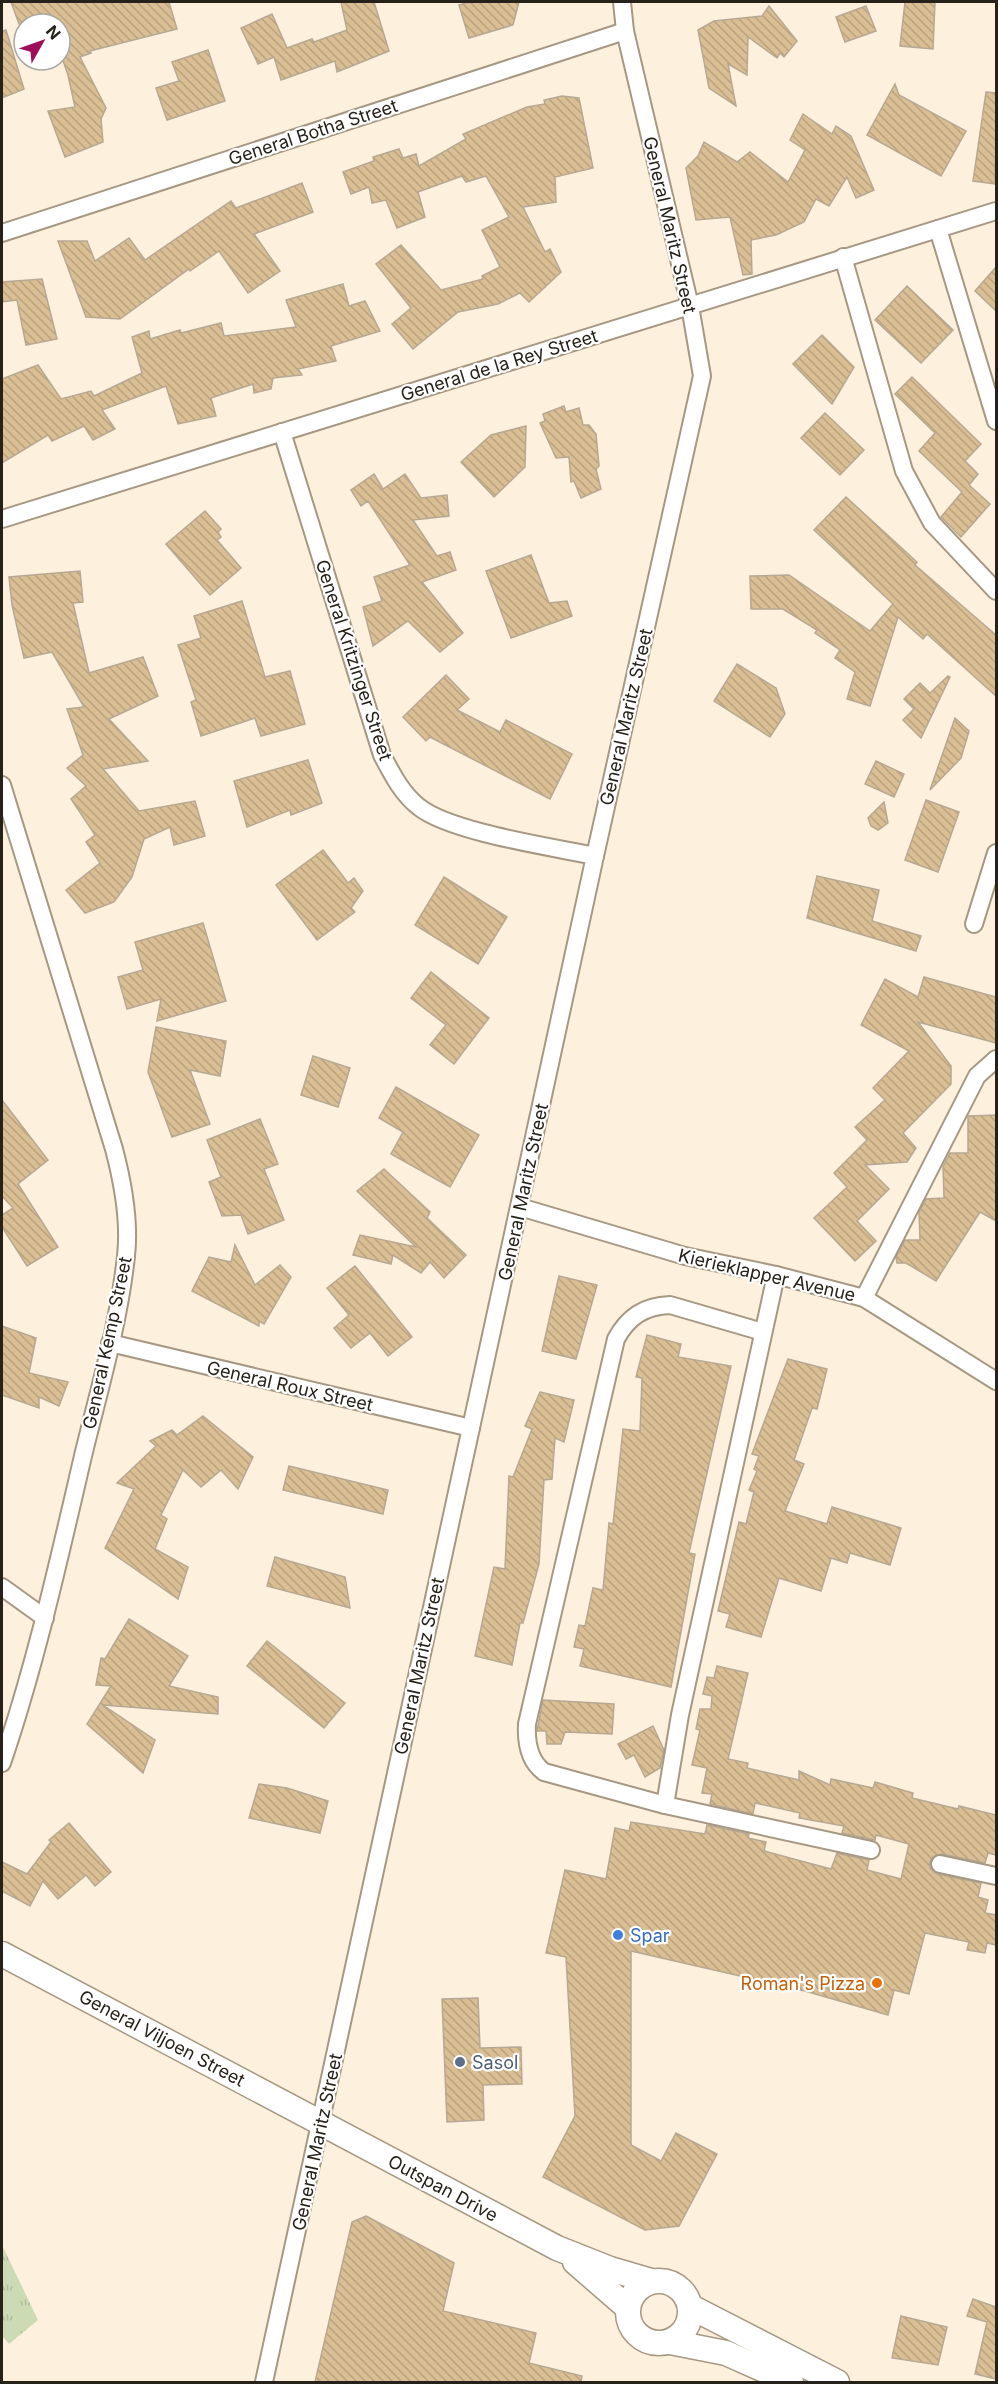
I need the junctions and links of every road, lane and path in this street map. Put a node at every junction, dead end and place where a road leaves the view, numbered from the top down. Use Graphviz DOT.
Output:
graph roads {
  1 [pos="622,2"];
  2 [pos="625,31"];
  3 [pos="996,211"];
  4 [pos="938,229"];
  5 [pos="2,233"];
  6 [pos="843,257"];
  7 [pos="690,306"];
  8 [pos="996,421"];
  9 [pos="282,432"];
  10 [pos="2,519"];
  11 [pos="996,591"];
  12 [pos="2,785"];
  13 [pos="996,853"];
  14 [pos="595,856"];
  15 [pos="974,924"];
  16 [pos="996,1059"];
  17 [pos="520,1207"];
  18 [pos="776,1275"];
  19 [pos="864,1298"];
  20 [pos="763,1332"];
  21 [pos="110,1343"];
  22 [pos="996,1381"];
  23 [pos="471,1428"];
  24 [pos="2,1587"];
  25 [pos="45,1618"];
  26 [pos="2,1763"];
  27 [pos="664,1804"];
  28 [pos="871,1850"];
  29 [pos="940,1864"];
  30 [pos="996,1876"];
  31 [pos="2,1954"];
  32 [pos="322,2123"];
  33 [pos="565,2252"];
  34 [pos="651,2281"];
  35 [pos="691,2307"];
  36 [pos="628,2308"];
  37 [pos="670,2342"];
  38 [pos="264,2382"];
  39 [pos="791,2382"];
  40 [pos="837,2382"];
  1 -- 2 [label="street, General Maritz Street"];
  2 -- 5 [label="street, General Botha Street"];
  2 -- 7 [label="street, General Maritz Street"];
  3 -- 4 [label="street, General de la Rey Street"];
  4 -- 6 [label="street, General de la Rey Street"];
  4 -- 8 [label="street"];
  6 -- 7 [label="street, General de la Rey Street"];
  6 -- 11 [label="street"];
  7 -- 9 [label="street, General de la Rey Street"];
  7 -- 14 [label="street, General Maritz Street"];
  9 -- 10 [label="street, General de la Rey Street"];
  9 -- 14 [label="street, General Kritzinger Street"];
  12 -- 21 [label="street, General Kemp Street"];
  13 -- 15 [label="street"];
  14 -- 17 [label="street, General Maritz Street"];
  16 -- 19 [label="street"];
  17 -- 18 [label="street, Kierieklapper Avenue"];
  17 -- 23 [label="street, General Maritz Street"];
  18 -- 19 [label="street, Kierieklapper Avenue"];
  18 -- 20 [label="street"];
  19 -- 22 [label="street, Kierieklapper Avenue"];
  20 -- 27 [label="street"];
  20 -- 27 [label="street"];
  21 -- 23 [label="street, General Roux Street"];
  21 -- 25 [label="street, General Kemp Street"];
  23 -- 32 [label="street, General Maritz Street"];
  24 -- 25 [label="street"];
  25 -- 26 [label="street, General Kemp Street"];
  27 -- 28 [label="street"];
  29 -- 30 [label="street"];
  31 -- 32 [label="street, General Viljoen Street"];
  32 -- 33 [label="street, Outspan Drive"];
  32 -- 38 [label="street, General Maritz Street"];
  33 -- 34 [label="street, Outspan Drive"];
  33 -- 36 [label="street, Outspan Drive"];
  34 -- 35 [label="street"];
  34 -- 36 [label="street"];
  35 -- 37 [label="street"];
  35 -- 40 [label="street"];
  36 -- 37 [label="street"];
  37 -- 39 [label="street"];
}
